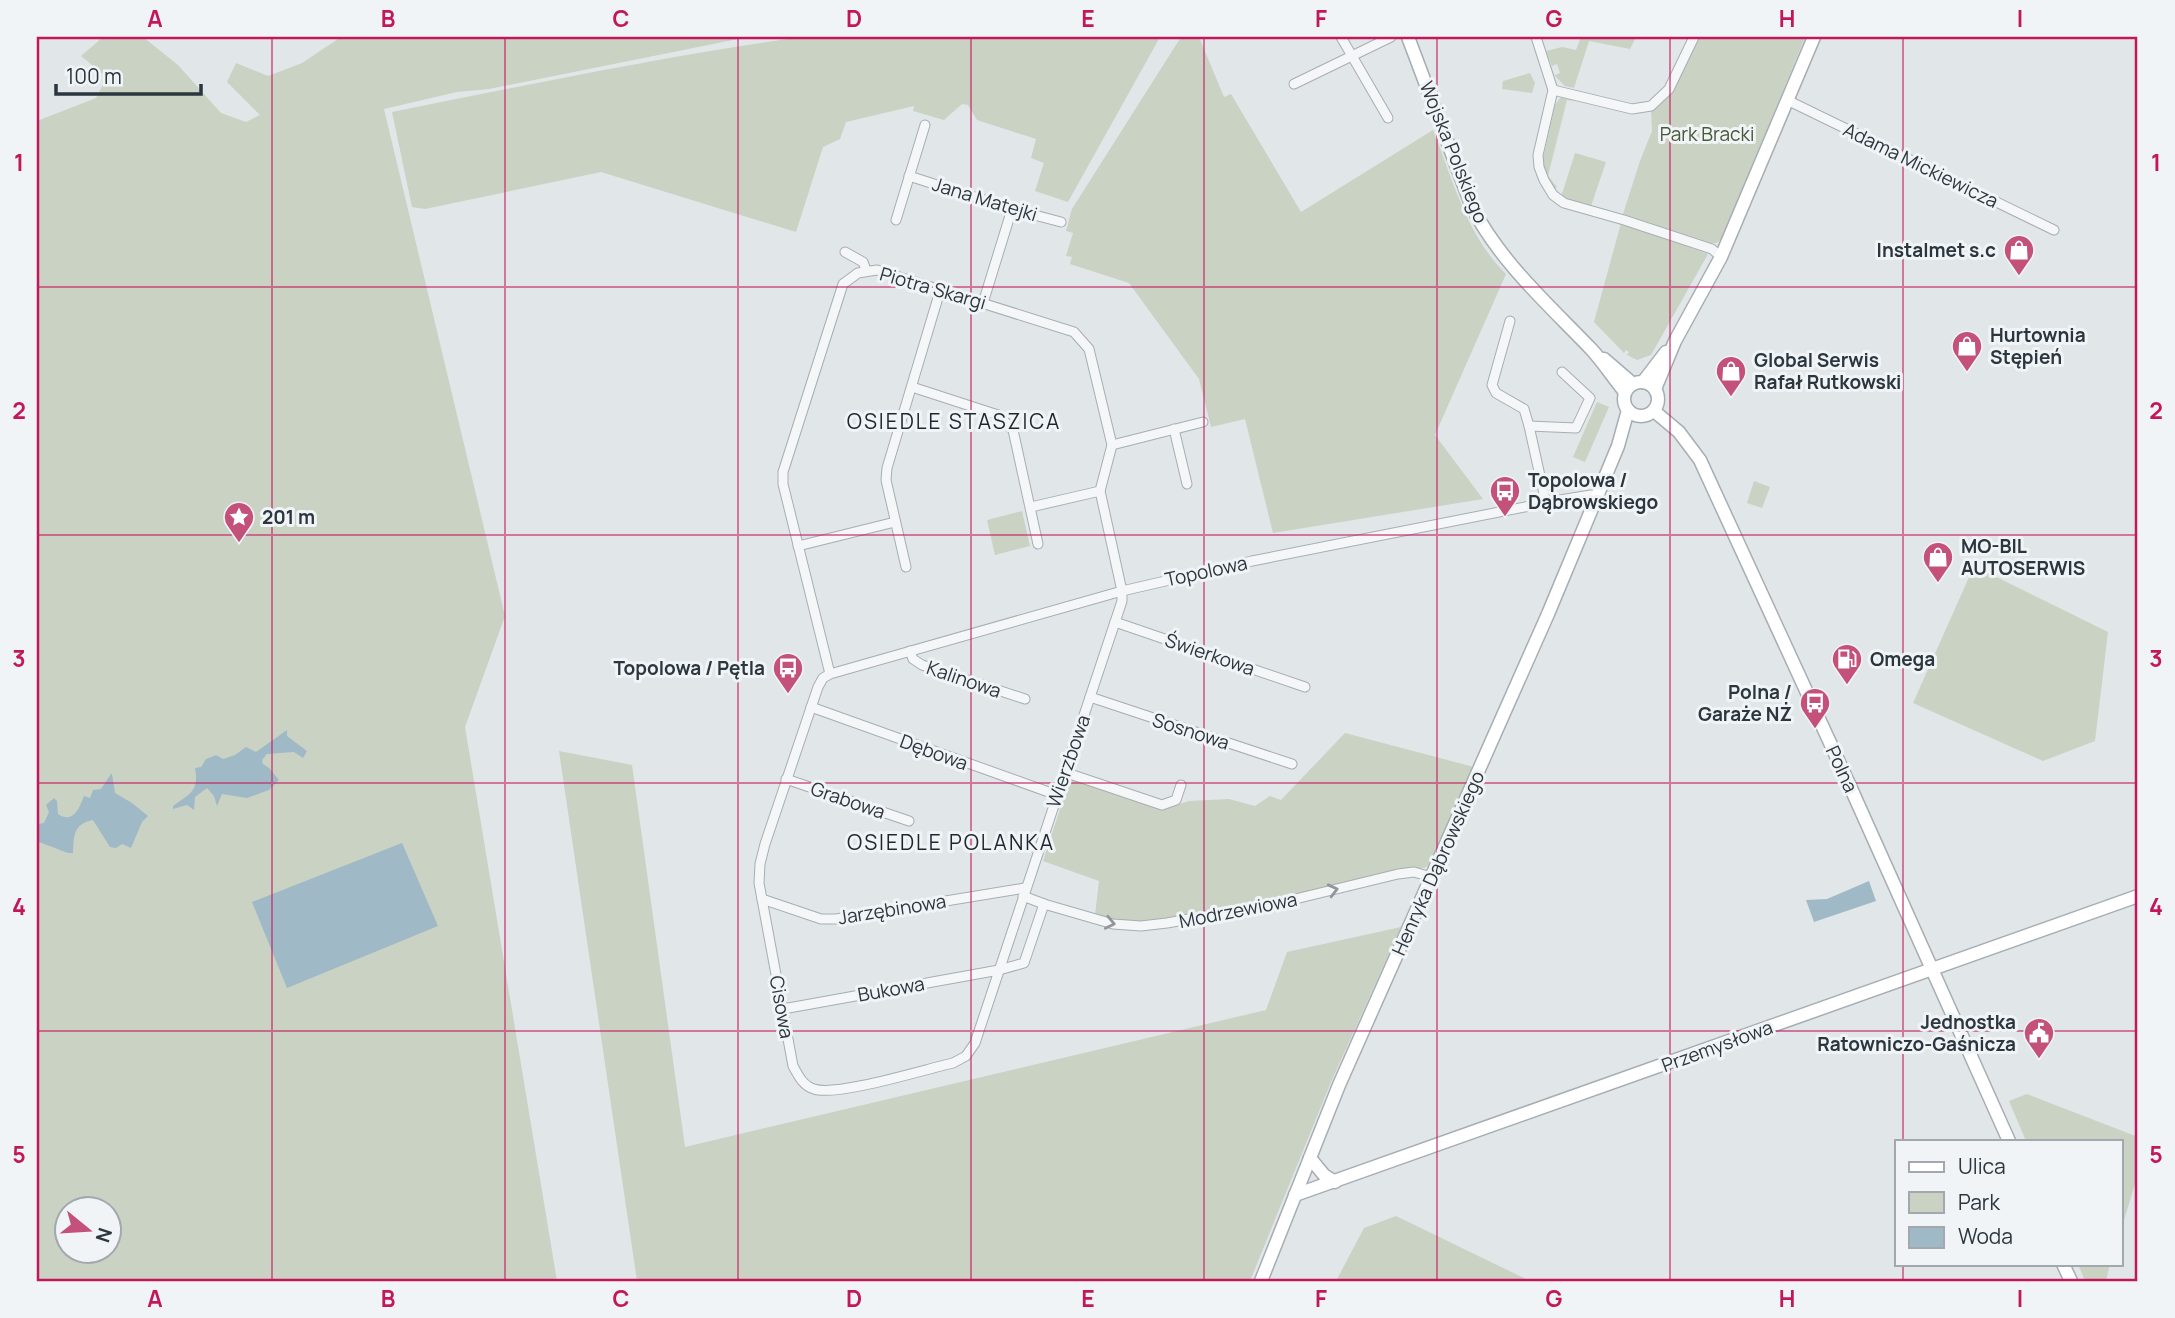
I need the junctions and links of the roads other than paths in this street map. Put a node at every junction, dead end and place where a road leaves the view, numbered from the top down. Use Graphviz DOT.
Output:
graph roads {
  1 [pos="1341,37"];
  2 [pos="1391,37"];
  3 [pos="1408,37"];
  4 [pos="1536,37"];
  5 [pos="1694,37"];
  6 [pos="1814,37"];
  7 [pos="1351,55"];
  8 [pos="1294,84"];
  9 [pos="1553,90"];
  10 [pos="1787,100"];
  11 [pos="1388,118"];
  12 [pos="925,125"];
  13 [pos="909,176"];
  14 [pos="1012,209"];
  15 [pos="896,220"];
  16 [pos="1061,222"];
  17 [pos="2054,230"];
  18 [pos="845,251"];
  19 [pos="1721,257"];
  20 [pos="866,270"];
  21 [pos="940,290"];
  22 [pos="983,303"];
  23 [pos="1510,321"];
  24 [pos="1562,372"];
  25 [pos="912,387"];
  26 [pos="1639,387"];
  27 [pos="1654,411"];
  28 [pos="1633,413"];
  29 [pos="1203,422"];
  30 [pos="1529,426"];
  31 [pos="1174,429"];
  32 [pos="1112,444"];
  33 [pos="1186,484"];
  34 [pos="1100,491"];
  35 [pos="1597,496"];
  36 [pos="1546,503"];
  37 [pos="1031,507"];
  38 [pos="895,522"];
  39 [pos="1038,544"];
  40 [pos="798,546"];
  41 [pos="906,567"];
  42 [pos="1122,591"];
  43 [pos="1115,622"];
  44 [pos="910,650"];
  45 [pos="827,676"];
  46 [pos="1305,687"];
  47 [pos="1090,697"];
  48 [pos="1024,699"];
  49 [pos="811,707"];
  50 [pos="1292,764"];
  51 [pos="1064,772"];
  52 [pos="786,779"];
  53 [pos="1181,785"];
  54 [pos="1057,795"];
  55 [pos="909,821"];
  56 [pos="1431,877"];
  57 [pos="1024,892"];
  58 [pos="2138,896"];
  59 [pos="762,899"];
  60 [pos="1044,904"];
  61 [pos="1933,969"];
  62 [pos="999,970"];
  63 [pos="783,1009"];
  64 [pos="2009,1140"];
  65 [pos="1310,1158"];
  66 [pos="1335,1182"];
  67 [pos="1296,1195"];
  68 [pos="1261,1281"];
  1 -- 7 [label="street"];
  2 -- 7 [label="street"];
  3 -- 26 [label="street, Wojska Polskiego"];
  4 -- 9 [label="street"];
  5 -- 9 [label="street"];
  6 -- 10 [label="street"];
  7 -- 8 [label="street"];
  7 -- 11 [label="street"];
  9 -- 19 [label="street"];
  10 -- 17 [label="street, Adama Mickiewicza"];
  10 -- 19 [label="street"];
  12 -- 13 [label="street"];
  13 -- 14 [label="street, Jana Matejki"];
  13 -- 15 [label="street"];
  14 -- 16 [label="street, Jana Matejki"];
  14 -- 22 [label="street"];
  18 -- 20 [label="street"];
  19 -- 26 [label="street"];
  20 -- 21 [label="street, Piotra Skargi"];
  20 -- 40 [label="street, Piotra Skargi"];
  21 -- 22 [label="street, Piotra Skargi"];
  21 -- 25 [label="street"];
  22 -- 32 [label="street, Piotra Skargi"];
  23 -- 30 [label="street"];
  24 -- 30 [label="street"];
  25 -- 37 [label="street"];
  25 -- 38 [label="street"];
  26 -- 27 [label="street"];
  26 -- 28 [label="street"];
  27 -- 28 [label="street"];
  27 -- 61 [label="street, Polna"];
  28 -- 35 [label="street, Henryka Dąbrowskiego"];
  29 -- 31 [label="street"];
  30 -- 36 [label="street"];
  31 -- 32 [label="street"];
  31 -- 33 [label="street"];
  32 -- 34 [label="street, Piotra Skargi"];
  34 -- 37 [label="street"];
  34 -- 42 [label="street, Piotra Skargi"];
  35 -- 36 [label="street, Topolowa"];
  35 -- 56 [label="street, Henryka Dąbrowskiego"];
  36 -- 42 [label="street, Topolowa"];
  37 -- 39 [label="street"];
  38 -- 40 [label="street"];
  38 -- 41 [label="street"];
  40 -- 45 [label="street, Piotra Skargi"];
  42 -- 43 [label="street, Wierzbowa"];
  42 -- 44 [label="street, Topolowa"];
  43 -- 46 [label="street, Świerkowa"];
  43 -- 47 [label="street, Wierzbowa"];
  44 -- 45 [label="street, Topolowa"];
  44 -- 48 [label="street, Kalinowa"];
  45 -- 49 [label="street, Cisowa"];
  47 -- 50 [label="street, Sosnowa"];
  47 -- 51 [label="street, Wierzbowa"];
  49 -- 52 [label="street, Cisowa"];
  49 -- 54 [label="street, Dębowa"];
  51 -- 53 [label="street"];
  51 -- 54 [label="street, Wierzbowa"];
  52 -- 55 [label="street, Grabowa"];
  52 -- 59 [label="street, Cisowa"];
  54 -- 57 [label="street, Wierzbowa"];
  60 -- 56 [label="street, Modrzewiowa, one-way"];
  56 -- 65 [label="street, Henryka Dąbrowskiego"];
  57 -- 59 [label="street, Jarzębinowa"];
  57 -- 60 [label="street, Modrzewiowa"];
  57 -- 62 [label="street, Wierzbowa"];
  58 -- 61 [label="street, Przemysłowa"];
  59 -- 63 [label="street, Cisowa"];
  60 -- 62 [label="street, Bukowa"];
  61 -- 64 [label="street, Polna"];
  61 -- 66 [label="street, Przemysłowa"];
  62 -- 63 [label="street, Bukowa"];
  62 -- 63 [label="street, Cisowa"];
  65 -- 66 [label="street"];
  65 -- 67 [label="street, Henryka Dąbrowskiego"];
  66 -- 67 [label="street, Przemysłowa"];
  67 -- 68 [label="street, Henryka Dąbrowskiego"];
}
